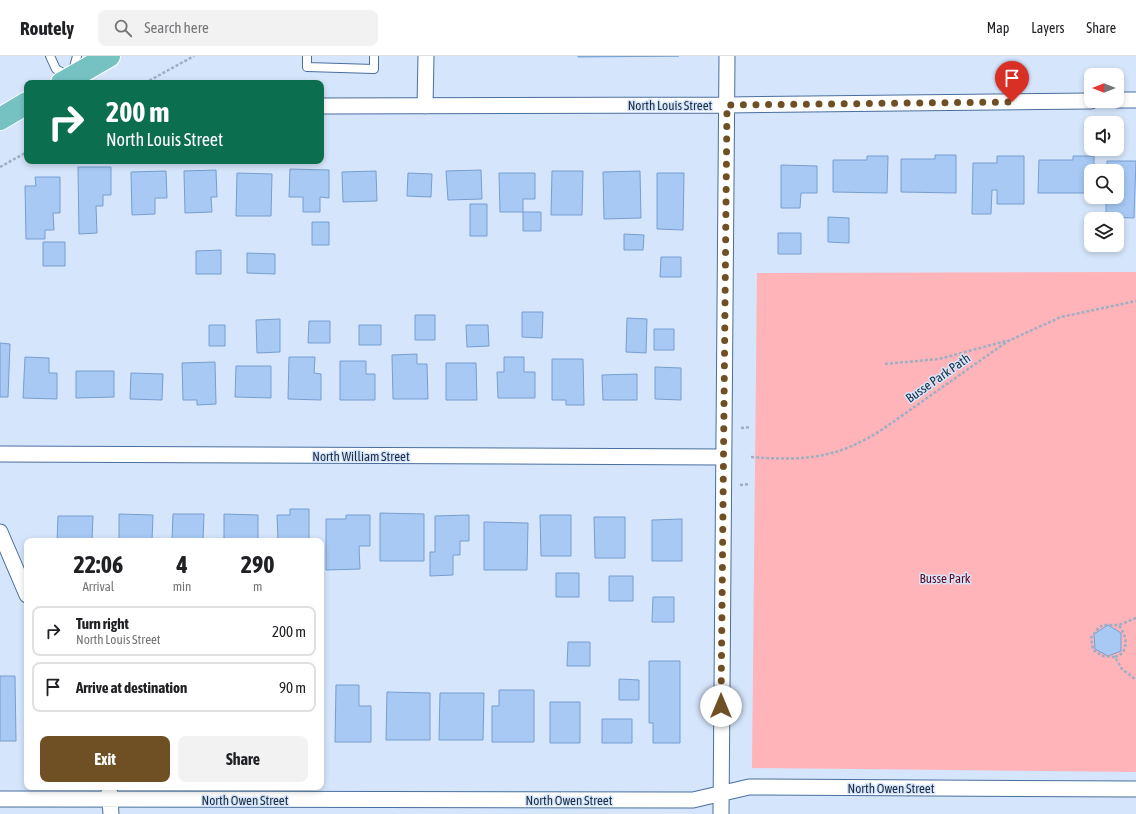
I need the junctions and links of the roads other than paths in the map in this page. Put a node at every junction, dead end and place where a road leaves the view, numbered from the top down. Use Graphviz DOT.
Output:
graph roads {
  1 [pos="50,56"];
  2 [pos="77,56"];
  3 [pos="109,56"];
  4 [pos="307,56"];
  5 [pos="374,56"];
  6 [pos="426,56"];
  7 [pos="727,56"];
  8 [pos="71,80"];
  9 [pos="72,80"];
  10 [pos="73,80"];
  11 [pos="1124,100"];
  12 [pos="1136,100"];
  13 [pos="1084,101"];
  14 [pos="24,105"];
  15 [pos="727,105"];
  16 [pos="324,106"];
  17 [pos="425,106"];
  18 [pos="0,119"];
  19 [pos="0,454"];
  20 [pos="722,457"];
  21 [pos="0,532"];
  22 [pos="24,588"];
  23 [pos="1136,789"];
  24 [pos="721,795"];
  25 [pos="0,799"];
  26 [pos="111,800"];
  27 [pos="721,814"];
  1 -- 8 [label="lane"];
  2 -- 9 [label="lane"];
  3 -- 10 [label="main road"];
  4 -- 5 [label="lane"];
  6 -- 17 [label="street"];
  7 -- 15 [label="street"];
  11 -- 12 [label="street"];
  13 -- 15 [label="street, North Louis Street"];
  14 -- 18 [label="main road"];
  15 -- 17 [label="street, North Louis Street"];
  15 -- 20 [label="street"];
  16 -- 17 [label="street, North Louis Street"];
  19 -- 20 [label="street, North William Street"];
  20 -- 24 [label="street"];
  21 -- 22 [label="street"];
  23 -- 24 [label="street, North Owen Street"];
  24 -- 26 [label="street, North Owen Street"];
  24 -- 27 [label="street"];
  25 -- 26 [label="street, North Owen Street"];
}
